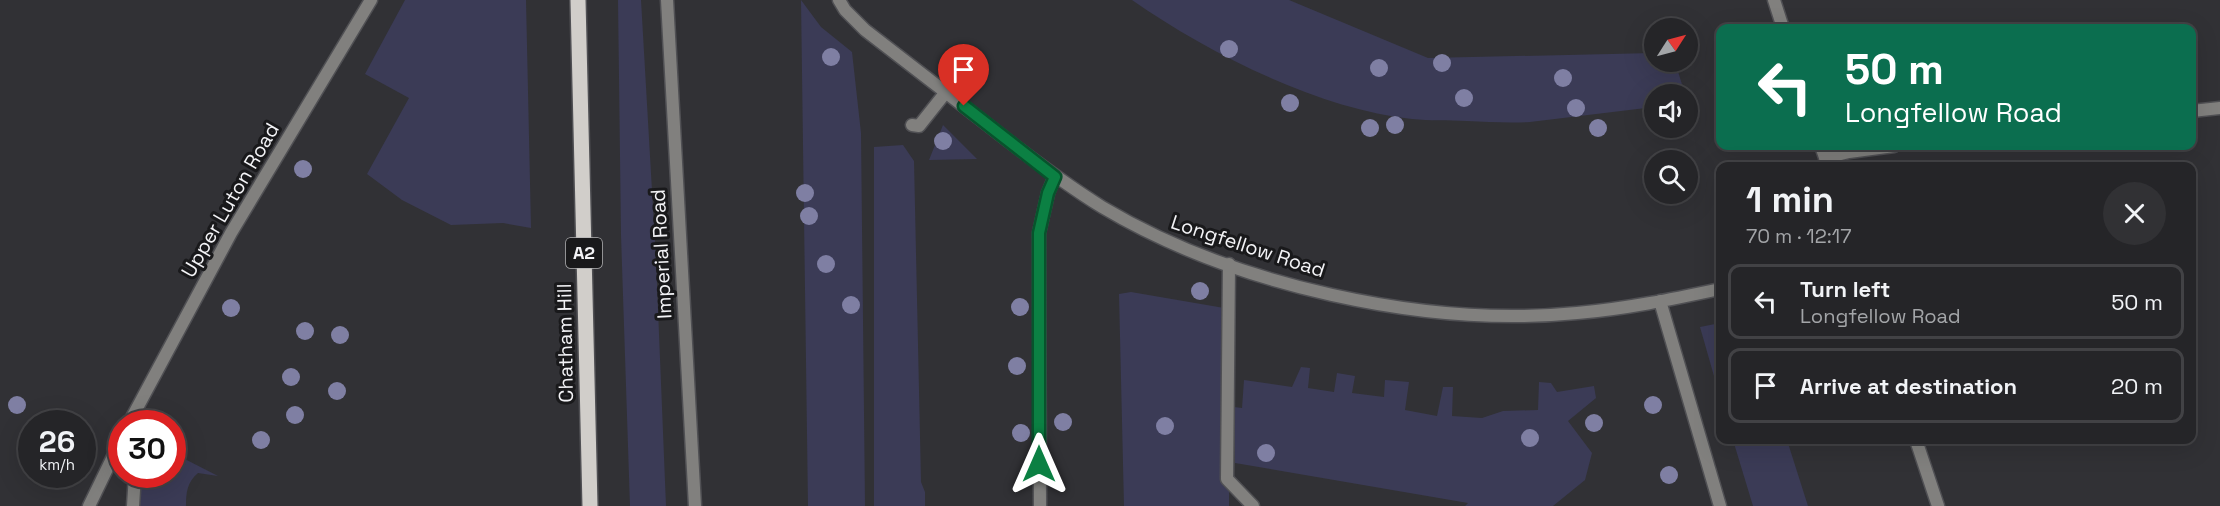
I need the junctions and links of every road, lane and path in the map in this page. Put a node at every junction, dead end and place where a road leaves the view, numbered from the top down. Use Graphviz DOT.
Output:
graph roads {
  1 [pos="371,0"];
  2 [pos="578,0"];
  3 [pos="667,0"];
  4 [pos="839,0"];
  5 [pos="1773,0"];
  6 [pos="1782,24"];
  7 [pos="946,92"];
  8 [pos="2220,108"];
  9 [pos="2196,111"];
  10 [pos="912,125"];
  11 [pos="1864,150"];
  12 [pos="1825,156"];
  13 [pos="1055,177"];
  14 [pos="1229,264"];
  15 [pos="1716,290"];
  16 [pos="1660,301"];
  17 [pos="136,410"];
  18 [pos="1917,444"];
  19 [pos="108,467"];
  20 [pos="134,488"];
  21 [pos="89,506"];
  22 [pos="133,506"];
  23 [pos="590,506"];
  24 [pos="695,506"];
  25 [pos="1040,506"];
  26 [pos="1253,506"];
  27 [pos="1720,506"];
  28 [pos="1938,506"];
  1 -- 17 [label="street, Upper Luton Road"];
  2 -- 23 [label="main road, Chatham Hill / A2"];
  3 -- 24 [label="street, Imperial Road"];
  4 -- 7 [label="street, Longfellow Road"];
  5 -- 6 [label="street"];
  7 -- 10 [label="street"];
  7 -- 13 [label="street, Longfellow Road"];
  8 -- 9 [label="street"];
  11 -- 12 [label="street"];
  13 -- 14 [label="street, Longfellow Road"];
  13 -- 25 [label="street"];
  14 -- 16 [label="street, Longfellow Road"];
  14 -- 26 [label="street"];
  15 -- 16 [label="street, Longfellow Road"];
  16 -- 27 [label="street"];
  18 -- 28 [label="street"];
  19 -- 21 [label="street"];
  20 -- 22 [label="street"];
}
